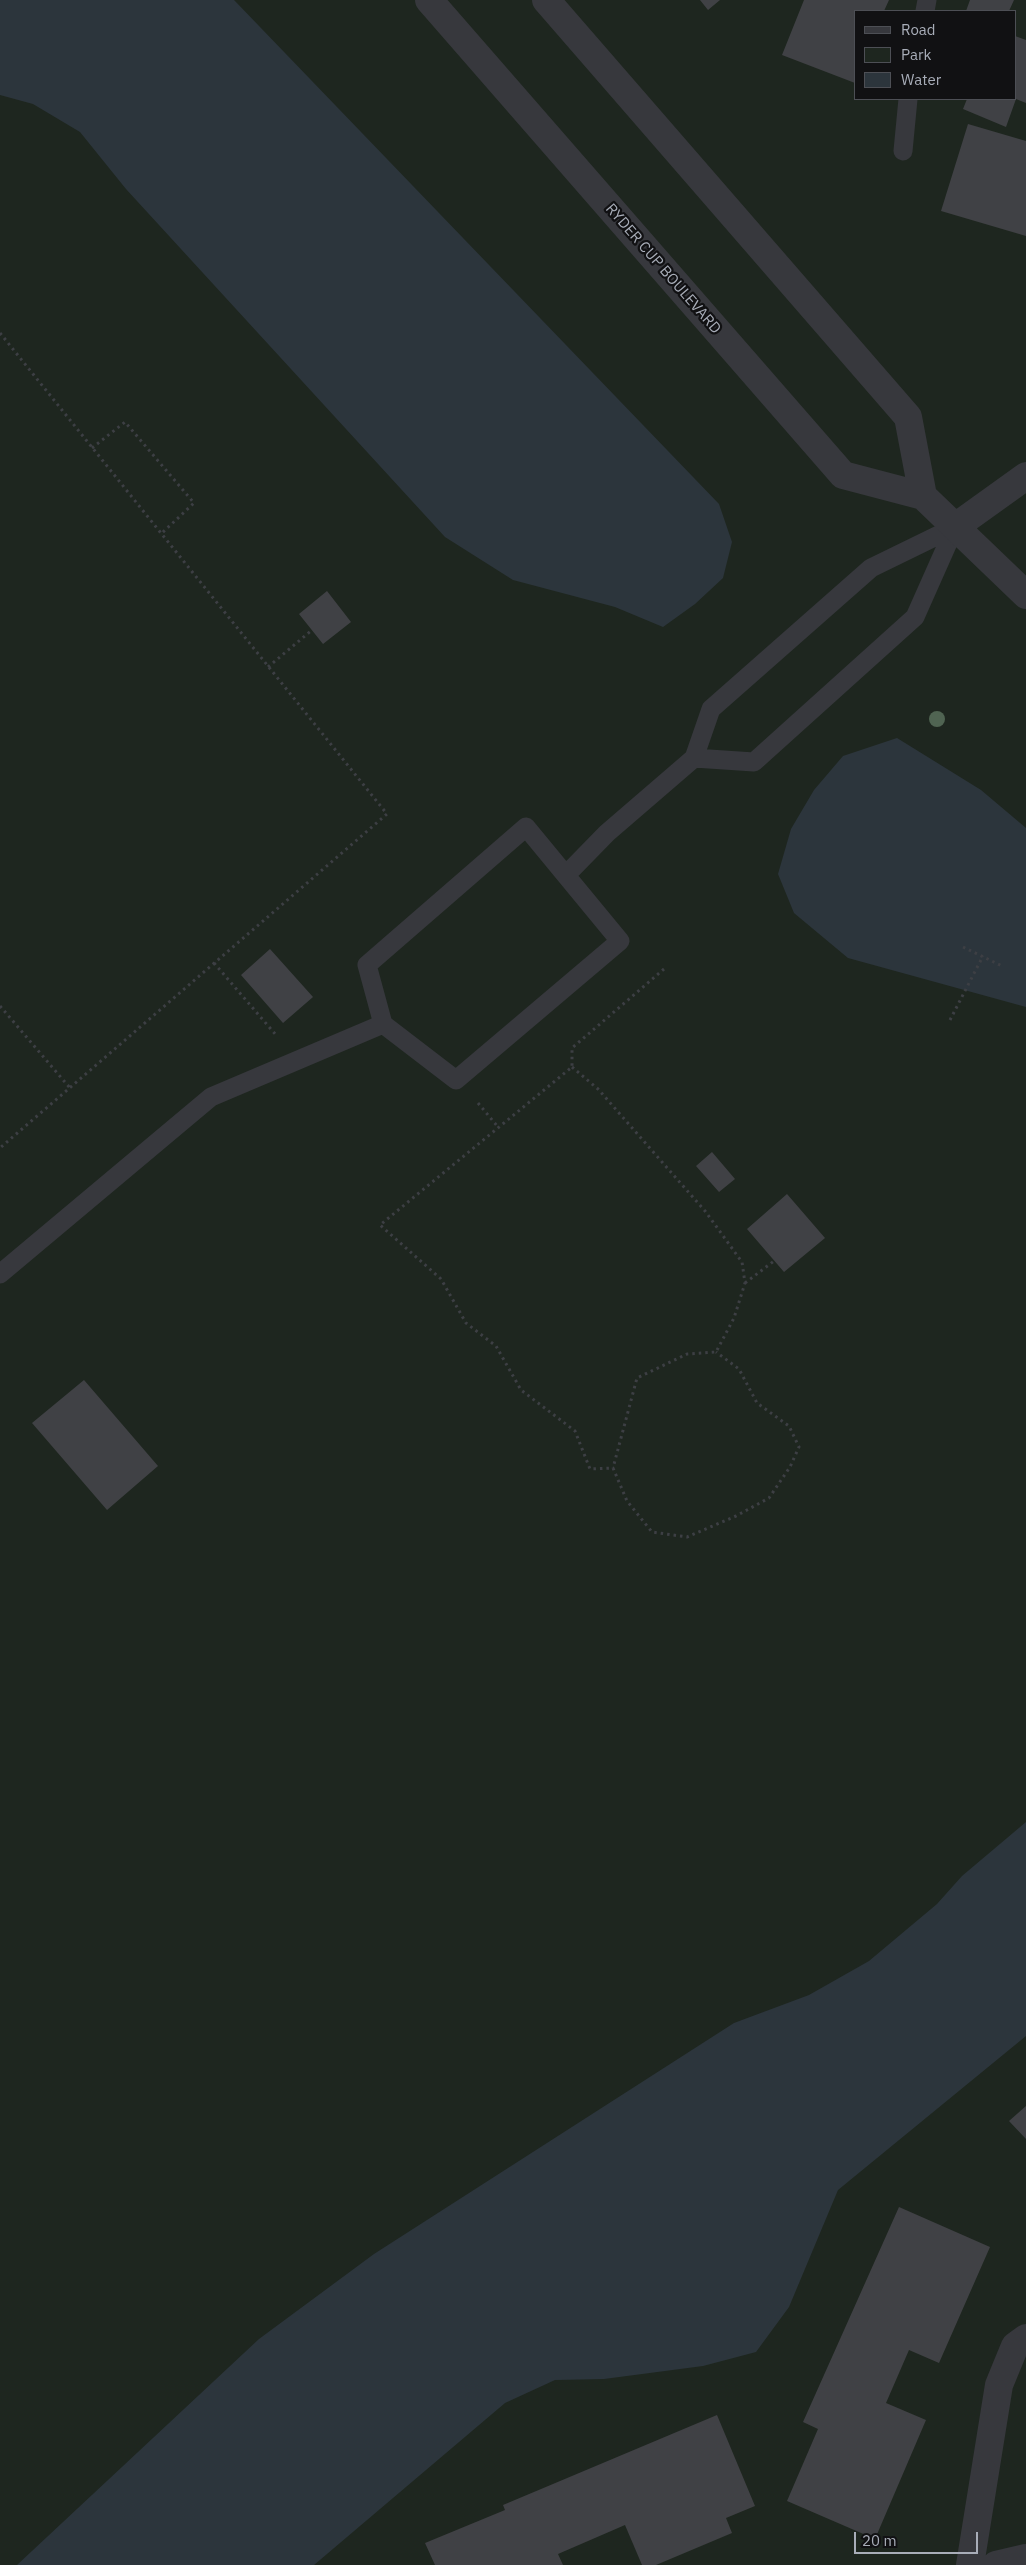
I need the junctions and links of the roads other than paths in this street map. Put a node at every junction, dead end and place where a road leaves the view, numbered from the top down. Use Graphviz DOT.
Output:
graph roads {
  1 [pos="429,0"];
  2 [pos="546,0"];
  3 [pos="908,100"];
  4 [pos="903,151"];
  5 [pos="1026,476"];
  6 [pos="923,496"];
  7 [pos="955,527"];
  8 [pos="1026,595"];
  9 [pos="694,758"];
  10 [pos="566,875"];
  11 [pos="383,1024"];
  12 [pos="0,1274"];
  13 [pos="1026,2338"];
  14 [pos="1026,2558"];
  15 [pos="970,2565"];
  16 [pos="996,2565"];
  1 -- 6 [label="street, RYDER CUP BOULEVARD"];
  2 -- 6 [label="street"];
  3 -- 4 [label="lane"];
  5 -- 7 [label="street"];
  6 -- 7 [label="street, RYDER CUP BOULEVARD"];
  7 -- 8 [label="street, RYDER CUP BOULEVARD"];
  7 -- 9 [label="lane"];
  7 -- 9 [label="lane"];
  9 -- 10 [label="lane"];
  10 -- 11 [label="lane"];
  10 -- 11 [label="lane"];
  11 -- 12 [label="lane"];
  13 -- 15 [label="street"];
  14 -- 16 [label="street"];
}
